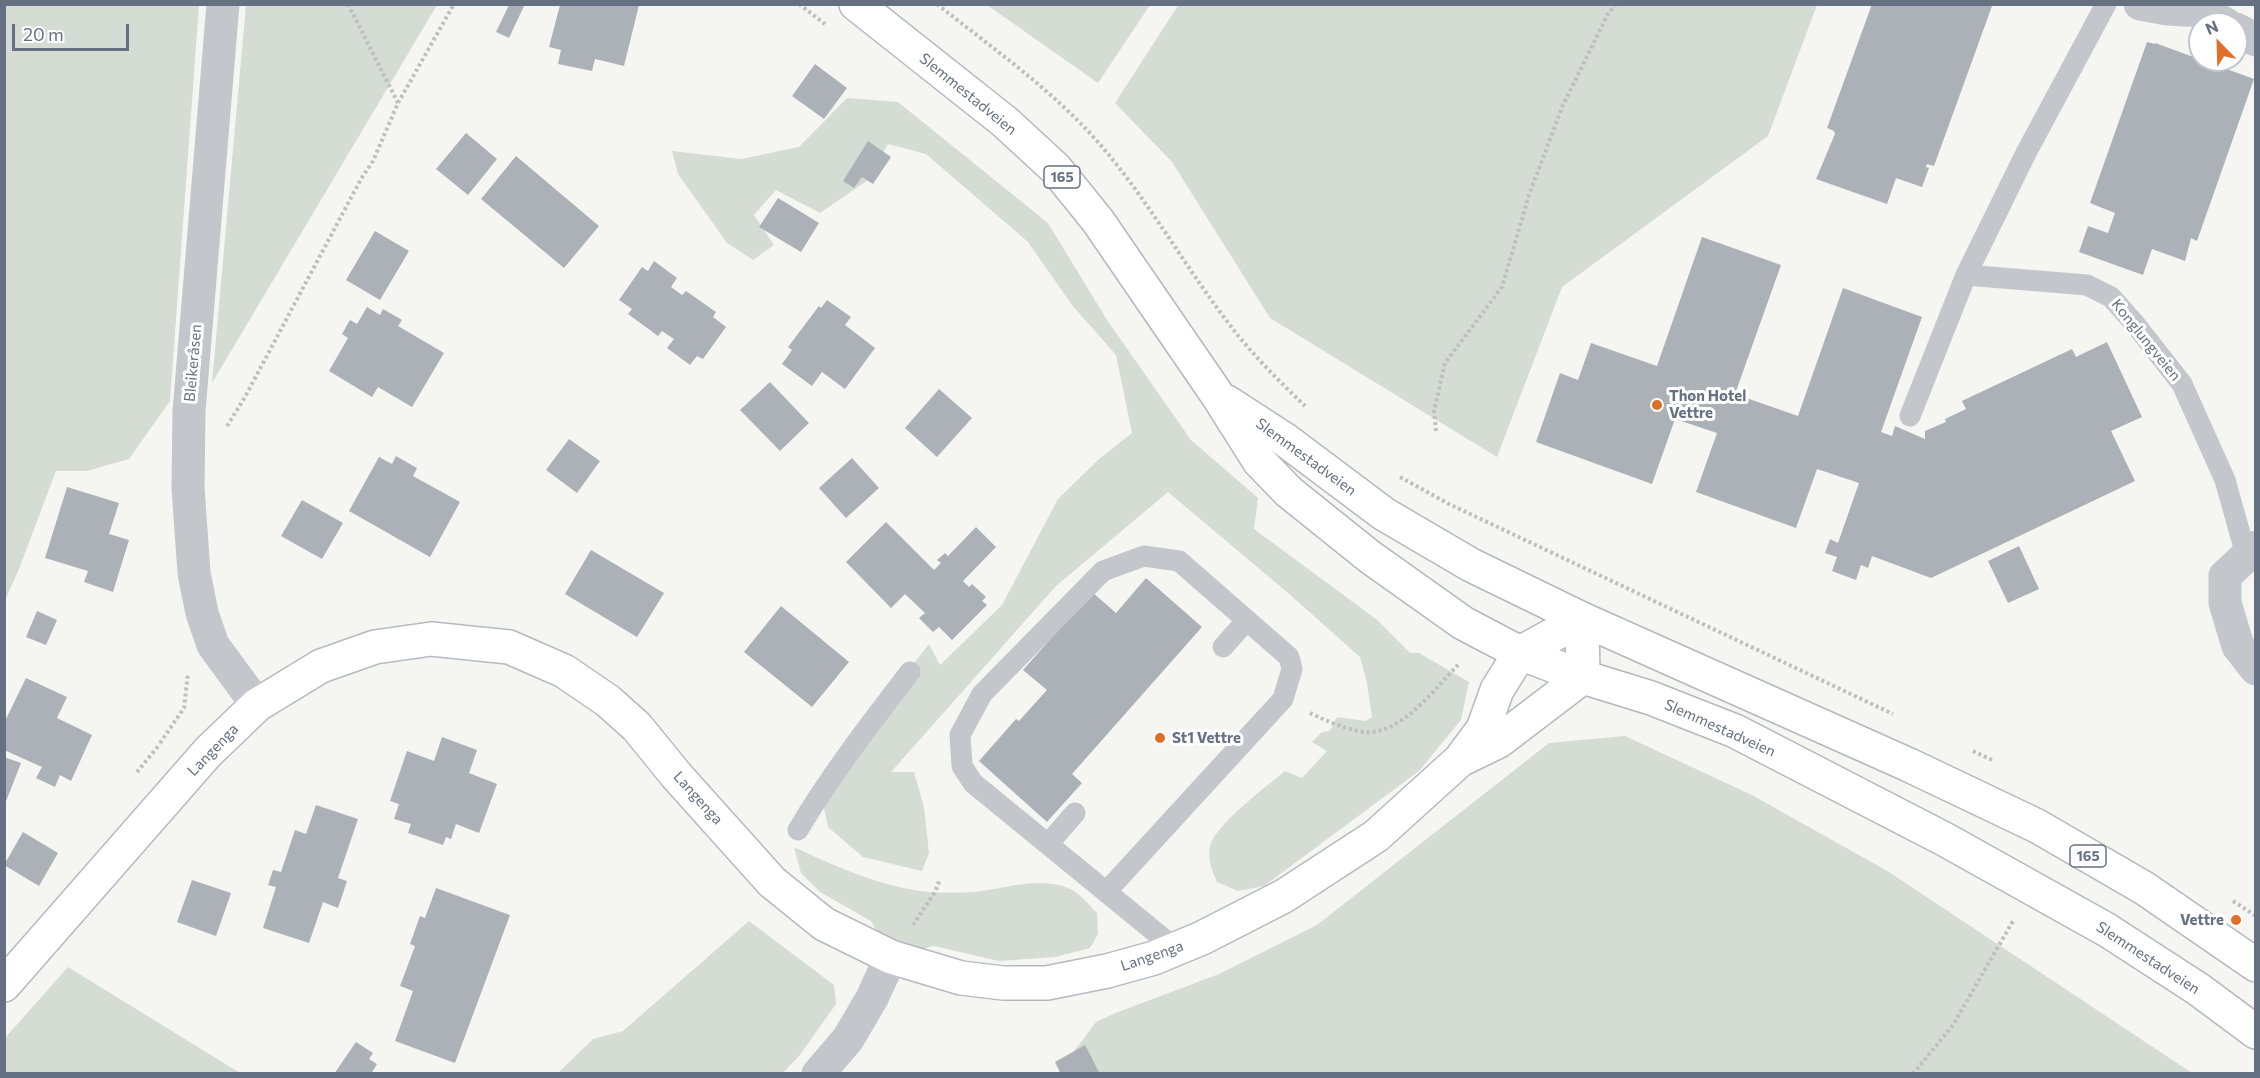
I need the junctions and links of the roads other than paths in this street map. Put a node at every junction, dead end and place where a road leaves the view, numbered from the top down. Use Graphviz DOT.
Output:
graph roads {
  1 [pos="223,4"];
  2 [pos="856,4"];
  3 [pos="2106,4"];
  4 [pos="2140,4"];
  5 [pos="2205,12"];
  6 [pos="1966,275"];
  7 [pos="1218,396"];
  8 [pos="1910,416"];
  9 [pos="2251,551"];
  10 [pos="1582,619"];
  11 [pos="1247,620"];
  12 [pos="1223,647"];
  13 [pos="1520,653"];
  14 [pos="2256,669"];
  15 [pos="910,672"];
  16 [pos="1583,677"];
  17 [pos="257,705"];
  18 [pos="1460,760"];
  19 [pos="1075,813"];
  20 [pos="798,830"];
  21 [pos="1048,844"];
  22 [pos="1106,892"];
  23 [pos="1176,949"];
  24 [pos="891,957"];
  25 [pos="2256,965"];
  26 [pos="4,986"];
  27 [pos="2256,1032"];
  28 [pos="818,1074"];
  1 -- 17 [label="street, Bleikeråsen"];
  2 -- 7 [label="main road, Slemmestadveien / 165"];
  3 -- 6 [label="lane"];
  4 -- 5 [label="street"];
  6 -- 8 [label="lane"];
  6 -- 9 [label="lane, Konglungveien"];
  7 -- 10 [label="main road, Slemmestadveien / 165"];
  7 -- 13 [label="main road, Slemmestadveien / 165"];
  9 -- 14 [label="street, Konglungveien"];
  10 -- 13 [label="main road, Langenga"];
  10 -- 16 [label="main road"];
  10 -- 25 [label="main road, Slemmestadveien / 165"];
  11 -- 12 [label="lane"];
  11 -- 21 [label="lane"];
  11 -- 22 [label="lane"];
  13 -- 16 [label="main road, Slemmestadveien / 165"];
  13 -- 18 [label="main road, Langenga"];
  15 -- 20 [label="lane"];
  16 -- 18 [label="main road, Langenga"];
  16 -- 27 [label="main road, Slemmestadveien / 165"];
  17 -- 24 [label="main road, Langenga"];
  17 -- 26 [label="main road, Langenga"];
  18 -- 23 [label="main road, Langenga"];
  19 -- 21 [label="lane"];
  21 -- 22 [label="lane"];
  22 -- 23 [label="lane"];
  23 -- 24 [label="main road, Langenga"];
  24 -- 28 [label="street"];
}
